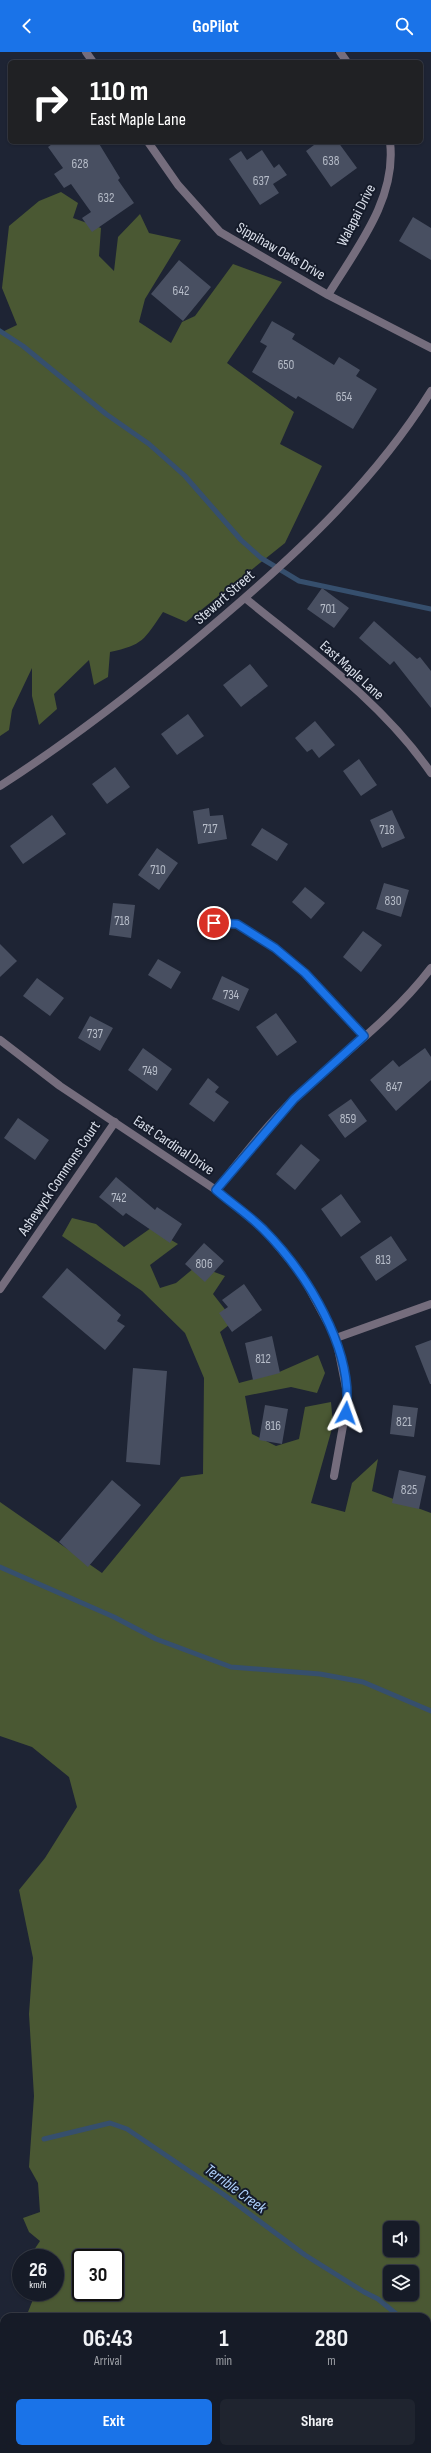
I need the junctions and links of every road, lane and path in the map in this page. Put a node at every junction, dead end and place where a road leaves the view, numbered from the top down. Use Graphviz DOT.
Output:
graph roads {
  1 [pos="149,144"];
  2 [pos="390,144"];
  3 [pos="328,295"];
  4 [pos="431,348"];
  5 [pos="431,391"];
  6 [pos="245,598"];
  7 [pos="431,773"];
  8 [pos="0,786"];
  9 [pos="214,923"];
  10 [pos="431,968"];
  11 [pos="364,1036"];
  12 [pos="0,1040"];
  13 [pos="115,1122"];
  14 [pos="216,1190"];
  15 [pos="0,1289"];
  16 [pos="431,1304"];
  17 [pos="336,1338"];
  18 [pos="334,1476"];
  1 -- 3 [label="street, Sippihaw Oaks Drive"];
  2 -- 3 [label="street, Walapai Drive"];
  3 -- 4 [label="street, Sippihaw Oaks Drive"];
  5 -- 6 [label="street, Stewart Street"];
  6 -- 7 [label="street, East Maple Lane"];
  6 -- 8 [label="street, Stewart Street"];
  9 -- 11 [label="street"];
  10 -- 11 [label="street"];
  11 -- 14 [label="street"];
  12 -- 13 [label="street, East Cardinal Drive"];
  13 -- 14 [label="street, East Cardinal Drive"];
  13 -- 15 [label="street, Ashewyck Commons Court"];
  14 -- 17 [label="street, East Cardinal Drive"];
  16 -- 17 [label="street"];
  17 -- 18 [label="street, East Cardinal Drive"];
}
